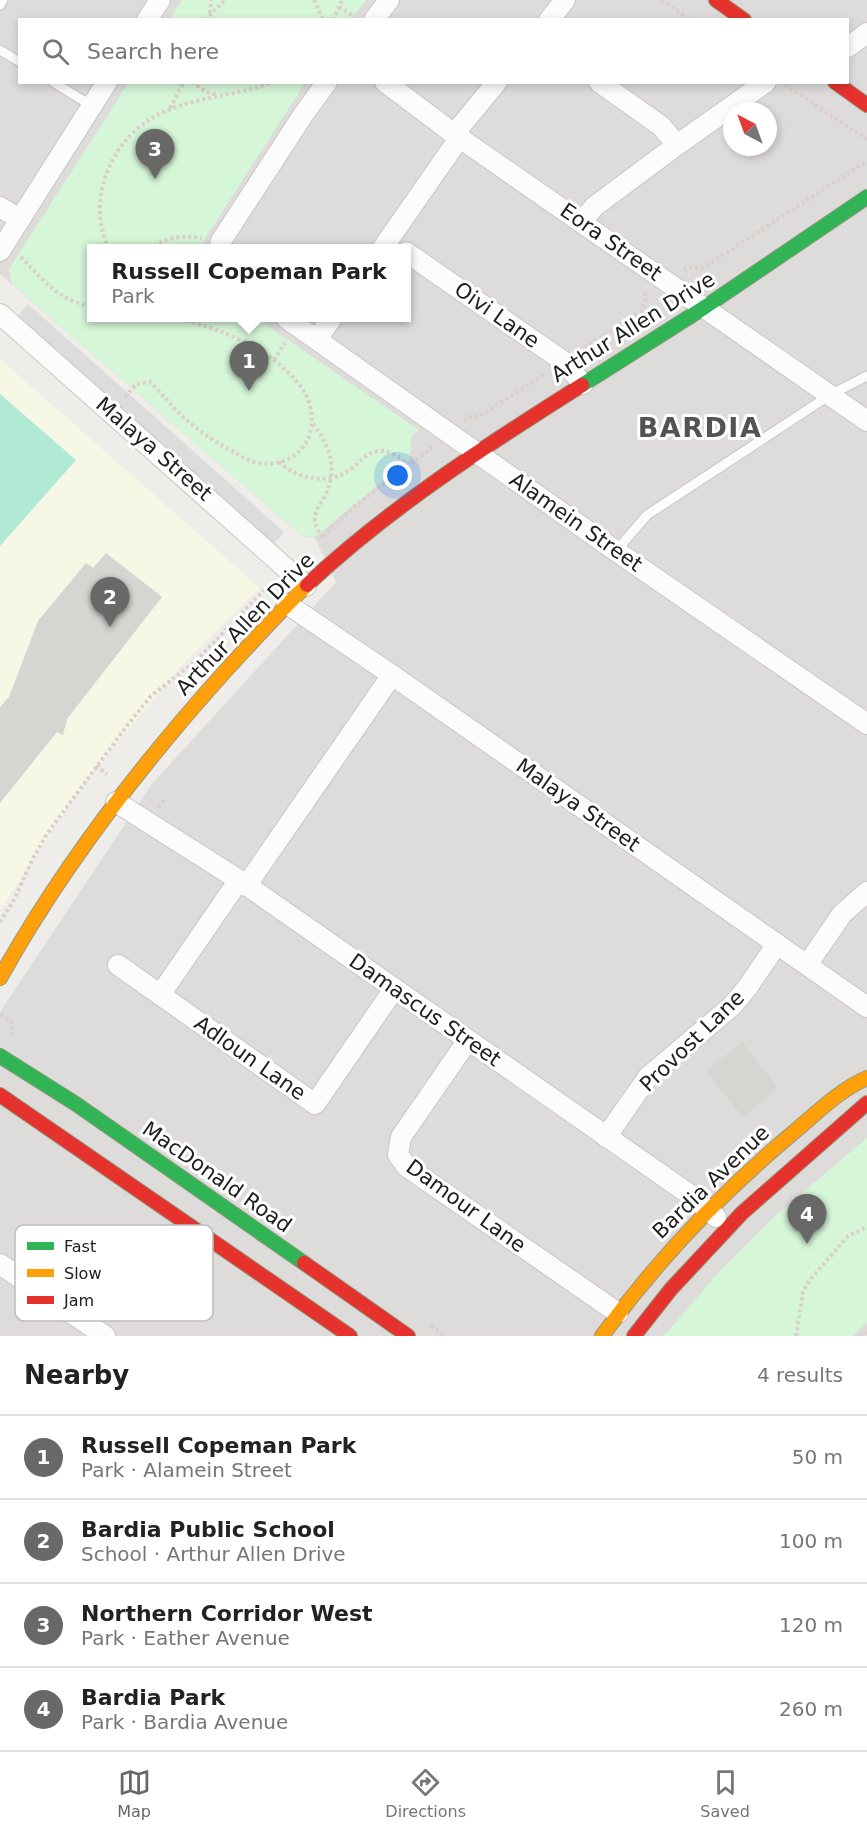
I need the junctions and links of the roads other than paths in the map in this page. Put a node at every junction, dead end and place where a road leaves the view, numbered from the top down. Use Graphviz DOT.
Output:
graph roads {
  1 [pos="3,0"];
  2 [pos="160,0"];
  3 [pos="389,0"];
  4 [pos="565,0"];
  5 [pos="716,0"];
  6 [pos="0,5"];
  7 [pos="148,18"];
  8 [pos="376,18"];
  9 [pos="551,18"];
  10 [pos="741,18"];
  11 [pos="867,33"];
  12 [pos="849,46"];
  13 [pos="0,50"];
  14 [pos="18,61"];
  15 [pos="56,84"];
  16 [pos="106,84"];
  17 [pos="326,84"];
  18 [pos="388,84"];
  19 [pos="495,84"];
  20 [pos="602,84"];
  21 [pos="763,84"];
  22 [pos="838,84"];
  23 [pos="867,105"];
  24 [pos="92,106"];
  25 [pos="457,135"];
  26 [pos="677,145"];
  27 [pos="867,197"];
  28 [pos="0,207"];
  29 [pos="20,219"];
  30 [pos="582,222"];
  31 [pos="221,244"];
  32 [pos="392,244"];
  33 [pos="2,249"];
  34 [pos="411,255"];
  35 [pos="705,307"];
  36 [pos="0,314"];
  37 [pos="292,322"];
  38 [pos="329,322"];
  39 [pos="317,339"];
  40 [pos="867,376"];
  41 [pos="583,384"];
  42 [pos="830,395"];
  43 [pos="867,421"];
  44 [pos="476,452"];
  45 [pos="616,551"];
  46 [pos="306,586"];
  47 [pos="287,604"];
  48 [pos="392,675"];
  49 [pos="867,724"];
  50 [pos="116,801"];
  51 [pos="242,883"];
  52 [pos="867,892"];
  53 [pos="777,944"];
  54 [pos="118,965"];
  55 [pos="807,965"];
  56 [pos="0,978"];
  57 [pos="394,989"];
  58 [pos="160,995"];
  59 [pos="867,1007"];
  60 [pos="468,1040"];
  61 [pos="0,1056"];
  62 [pos="867,1078"];
  63 [pos="0,1095"];
  64 [pos="867,1103"];
  65 [pos="606,1137"];
  66 [pos="708,1209"];
  67 [pos="189,1225"];
  68 [pos="727,1228"];
  69 [pos="213,1242"];
  70 [pos="0,1264"];
  71 [pos="15,1274"];
  72 [pos="618,1313"];
  73 [pos="83,1321"];
  74 [pos="105,1336"];
  75 [pos="350,1336"];
  76 [pos="408,1336"];
  77 [pos="602,1336"];
  78 [pos="634,1336"];
  1 -- 6 [label="lane"];
  2 -- 7 [label="street"];
  3 -- 8 [label="street"];
  4 -- 9 [label="street"];
  5 -- 10 [label="street"];
  11 -- 12 [label="street"];
  13 -- 14 [label="lane"];
  15 -- 24 [label="lane"];
  16 -- 24 [label="street"];
  17 -- 31 [label="street"];
  18 -- 25 [label="street, Eora Street"];
  19 -- 25 [label="street"];
  20 -- 26 [label="street"];
  21 -- 26 [label="street"];
  22 -- 23 [label="street"];
  24 -- 29 [label="street"];
  25 -- 30 [label="street, Eora Street"];
  25 -- 32 [label="street"];
  26 -- 30 [label="street"];
  27 -- 35 [label="street, Arthur Allen Drive"];
  28 -- 29 [label="street"];
  29 -- 33 [label="street"];
  30 -- 35 [label="street, Eora Street"];
  34 -- 41 [label="street, Oivi Lane"];
  35 -- 41 [label="street, Arthur Allen Drive"];
  35 -- 42 [label="street, Eora Street"];
  36 -- 46 [label="street, Malaya Street"];
  37 -- 39 [label="street, Alamein Street"];
  38 -- 39 [label="street"];
  39 -- 44 [label="street, Alamein Street"];
  40 -- 42 [label="lane"];
  41 -- 44 [label="street, Arthur Allen Drive"];
  42 -- 43 [label="street, Eora Street"];
  42 -- 45 [label="lane"];
  44 -- 45 [label="street, Alamein Street"];
  44 -- 46 [label="street, Arthur Allen Drive"];
  45 -- 49 [label="street, Alamein Street"];
  46 -- 47 [label="street, Arthur Allen Drive"];
  47 -- 48 [label="street, Malaya Street"];
  47 -- 50 [label="street, Arthur Allen Drive"];
  48 -- 51 [label="street"];
  48 -- 53 [label="street, Malaya Street"];
  50 -- 51 [label="street, Damascus Street"];
  50 -- 56 [label="street, Arthur Allen Drive"];
  51 -- 57 [label="street, Damascus Street"];
  51 -- 58 [label="street"];
  52 -- 55 [label="street"];
  53 -- 55 [label="street, Malaya Street"];
  53 -- 65 [label="street, Provost Lane"];
  54 -- 58 [label="street, Adloun Lane"];
  55 -- 59 [label="street, Malaya Street"];
  57 -- 58 [label="street, Adloun Lane"];
  57 -- 60 [label="street, Damascus Street"];
  60 -- 65 [label="street, Damascus Street"];
  60 -- 72 [label="street, Damour Lane"];
  61 -- 76 [label="street, MacDonald Road"];
  62 -- 66 [label="street, Bardia Avenue"];
  63 -- 67 [label="street"];
  64 -- 68 [label="street, Bardia Avenue"];
  65 -- 66 [label="street, Damascus Street"];
  66 -- 68 [label="street, Damascus Street"];
  66 -- 72 [label="street, Bardia Avenue"];
  68 -- 78 [label="street, Bardia Avenue"];
  69 -- 75 [label="street"];
  70 -- 71 [label="street"];
  72 -- 77 [label="street, Bardia Avenue"];
  73 -- 74 [label="street"];
}
